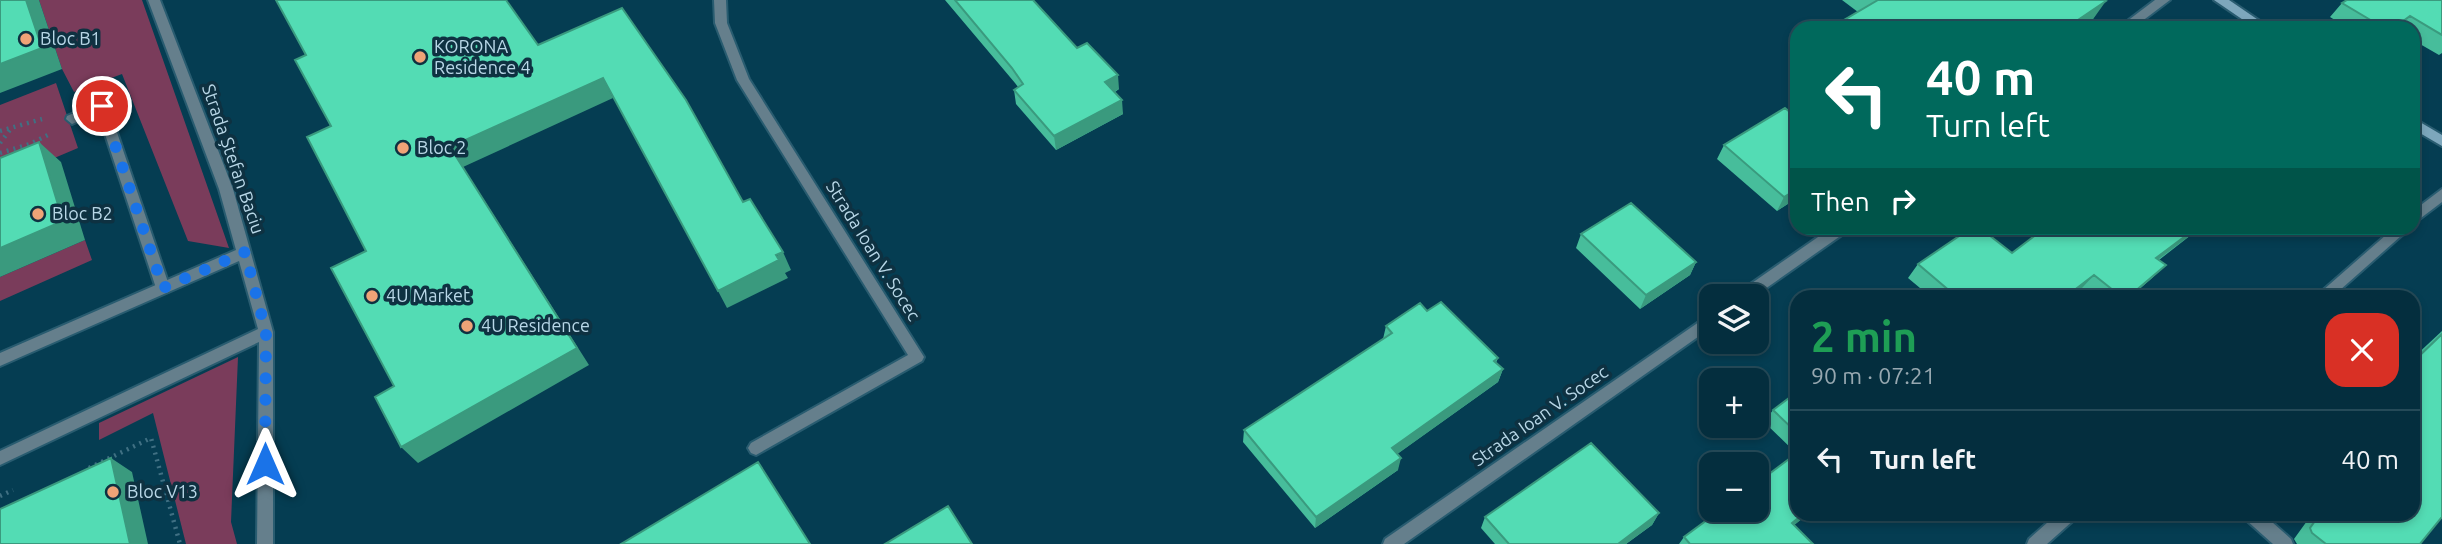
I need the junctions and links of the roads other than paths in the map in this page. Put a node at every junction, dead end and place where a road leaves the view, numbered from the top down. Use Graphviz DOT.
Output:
graph roads {
  1 [pos="154,0"];
  2 [pos="720,0"];
  3 [pos="2164,0"];
  4 [pos="2220,0"];
  5 [pos="2134,21"];
  6 [pos="2253,21"];
  7 [pos="72,119"];
  8 [pos="2420,127"];
  9 [pos="2442,141"];
  10 [pos="2442,194"];
  11 [pos="2420,213"];
  12 [pos="1831,235"];
  13 [pos="2395,235"];
  14 [pos="245,252"];
  15 [pos="1761,284"];
  16 [pos="163,288"];
  17 [pos="2330,290"];
  18 [pos="1699,327"];
  19 [pos="266,332"];
  20 [pos="0,360"];
  21 [pos="756,448"];
  22 [pos="0,458"];
  23 [pos="2061,521"];
  24 [pos="2259,521"];
  25 [pos="265,544"];
  26 [pos="1391,544"];
  27 [pos="2035,544"];
  28 [pos="2285,544"];
  1 -- 14 [label="street, Strada Ștefan Baciu"];
  2 -- 21 [label="street, Strada Ioan V. Socec"];
  3 -- 5 [label="street"];
  4 -- 6 [label="street"];
  7 -- 16 [label="street"];
  8 -- 9 [label="street"];
  10 -- 11 [label="street"];
  12 -- 15 [label="street"];
  13 -- 17 [label="street"];
  14 -- 16 [label="street"];
  14 -- 19 [label="street, Strada Ștefan Baciu"];
  16 -- 20 [label="street"];
  18 -- 26 [label="street, Strada Ioan V. Socec"];
  19 -- 22 [label="street"];
  19 -- 25 [label="street, Strada Ștefan Baciu"];
  23 -- 27 [label="street"];
  24 -- 28 [label="street"];
}
